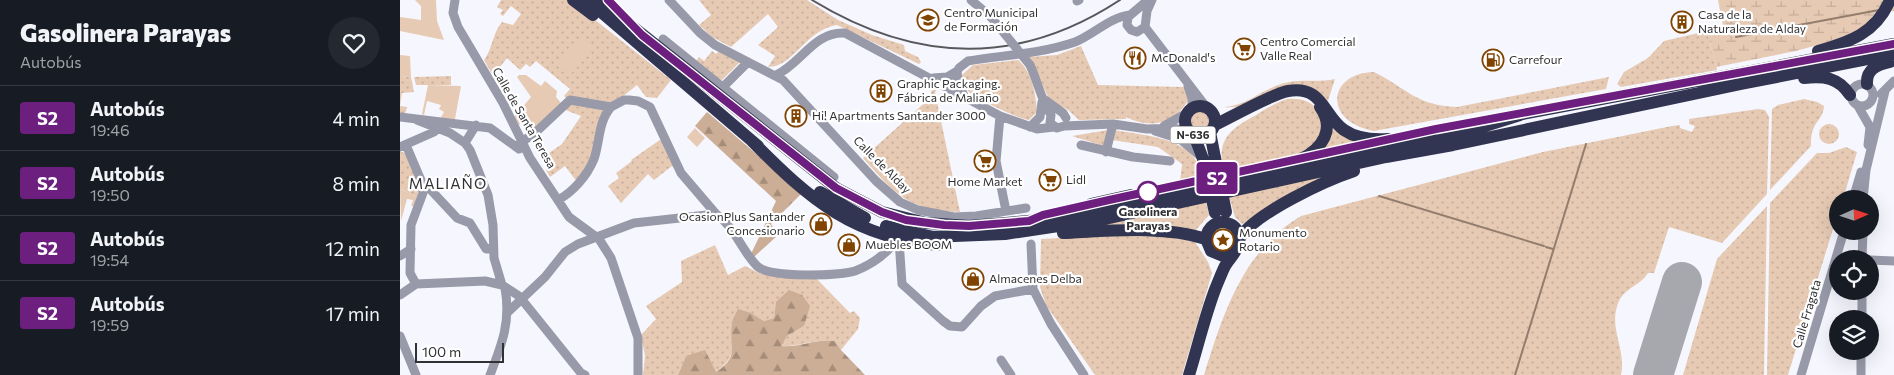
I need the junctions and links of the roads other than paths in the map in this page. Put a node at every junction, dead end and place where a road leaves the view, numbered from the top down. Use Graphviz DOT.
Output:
graph roads {
  1 [pos="455,0"];
  2 [pos="573,0"];
  3 [pos="587,0"];
  4 [pos="599,0"];
  5 [pos="608,0"];
  6 [pos="669,0"];
  7 [pos="1148,0"];
  8 [pos="1152,0"];
  9 [pos="1157,0"];
  10 [pos="974,2"];
  11 [pos="1886,8"];
  12 [pos="1131,14"];
  13 [pos="1110,24"];
  14 [pos="1127,25"];
  15 [pos="1144,26"];
  16 [pos="642,35"];
  17 [pos="663,39"];
  18 [pos="1154,40"];
  19 [pos="1894,44"];
  20 [pos="1894,54"];
  21 [pos="1167,58"];
  22 [pos="1894,61"];
  23 [pos="748,62"];
  24 [pos="660,63"];
  25 [pos="957,71"];
  26 [pos="776,75"];
  27 [pos="933,78"];
  28 [pos="1894,81"];
  29 [pos="1671,86"];
  30 [pos="1869,86"];
  31 [pos="723,87"];
  32 [pos="949,87"];
  33 [pos="1299,91"];
  34 [pos="1885,91"];
  35 [pos="1700,94"];
  36 [pos="1850,95"];
  37 [pos="964,96"];
  38 [pos="1041,98"];
  39 [pos="1871,101"];
  40 [pos="1858,106"];
  41 [pos="611,107"];
  42 [pos="1250,108"];
  43 [pos="1209,109"];
  44 [pos="1189,111"];
  45 [pos="1520,115"];
  46 [pos="1000,116"];
  47 [pos="400,117"];
  48 [pos="1053,119"];
  49 [pos="417,120"];
  50 [pos="1065,122"];
  51 [pos="1113,124"];
  52 [pos="476,125"];
  53 [pos="1030,127"];
  54 [pos="437,128"];
  55 [pos="1147,129"];
  56 [pos="1157,129"];
  57 [pos="1213,129"];
  58 [pos="1192,134"];
  59 [pos="1388,139"];
  60 [pos="752,141"];
  61 [pos="1871,142"];
  62 [pos="465,143"];
  63 [pos="519,144"];
  64 [pos="1081,145"];
  65 [pos="1453,145"];
  66 [pos="403,146"];
  67 [pos="1106,152"];
  68 [pos="1209,159"];
  69 [pos="1301,159"];
  70 [pos="1170,161"];
  71 [pos="834,177"];
  72 [pos="423,185"];
  73 [pos="1856,190"];
  74 [pos="1864,190"];
  75 [pos="558,200"];
  76 [pos="1026,208"];
  77 [pos="1006,211"];
  78 [pos="716,214"];
  79 [pos="1222,218"];
  80 [pos="1029,221"];
  81 [pos="879,233"];
  82 [pos="595,236"];
  83 [pos="929,236"];
  84 [pos="1240,237"];
  85 [pos="899,242"];
  86 [pos="978,242"];
  87 [pos="1031,244"];
  88 [pos="1208,245"];
  89 [pos="493,248"];
  90 [pos="411,250"];
  91 [pos="889,250"];
  92 [pos="1236,250"];
  93 [pos="400,256"];
  94 [pos="1879,260"];
  95 [pos="1894,261"];
  96 [pos="405,268"];
  97 [pos="416,284"];
  98 [pos="1829,286"];
  99 [pos="503,287"];
  100 [pos="1033,288"];
  101 [pos="1215,290"];
  102 [pos="400,295"];
  103 [pos="522,301"];
  104 [pos="508,312"];
  105 [pos="400,336"];
  106 [pos="1001,360"];
  107 [pos="1861,360"];
  108 [pos="416,375"];
  109 [pos="490,375"];
  110 [pos="585,375"];
  111 [pos="638,375"];
  112 [pos="1010,375"];
  113 [pos="1084,375"];
  114 [pos="1189,375"];
  115 [pos="1801,375"];
  116 [pos="1861,375"];
  1 -- 63 [label="street, Calle de Santa Teresa"];
  2 -- 24 [label="highway"];
  3 -- 24 [label="highway"];
  4 -- 16 [label="highway"];
  5 -- 16 [label="highway"];
  6 -- 23 [label="street, Calle de Alday"];
  7 -- 12 [label="street"];
  8 -- 15 [label="street"];
  9 -- 18 [label="street"];
  10 -- 38 [label="street, bridge"];
  11 -- 29 [label="highway"];
  12 -- 13 [label="street"];
  12 -- 14 [label="street"];
  12 -- 15 [label="street"];
  13 -- 14 [label="street"];
  13 -- 25 [label="street"];
  14 -- 15 [label="street"];
  15 -- 18 [label="street"];
  16 -- 80 [label="highway"];
  17 -- 31 [label="street"];
  18 -- 21 [label="street"];
  19 -- 29 [label="highway"];
  20 -- 35 [label="highway"];
  21 -- 43 [label="street"];
  21 -- 44 [label="street"];
  22 -- 30 [label="highway"];
  23 -- 26 [label="street, Calle de Alday"];
  23 -- 31 [label="street"];
  24 -- 60 [label="highway"];
  25 -- 27 [label="street"];
  25 -- 32 [label="street"];
  25 -- 37 [label="street"];
  26 -- 27 [label="street"];
  26 -- 77 [label="street, Calle de Alday"];
  27 -- 32 [label="street"];
  28 -- 30 [label="street"];
  28 -- 34 [label="street"];
  29 -- 45 [label="highway"];
  30 -- 36 [label="street"];
  30 -- 39 [label="street"];
  31 -- 71 [label="street"];
  32 -- 37 [label="street"];
  33 -- 42 [label="highway"];
  33 -- 59 [label="highway"];
  33 -- 69 [label="highway"];
  34 -- 39 [label="street"];
  34 -- 61 [label="street"];
  35 -- 36 [label="highway"];
  35 -- 65 [label="highway"];
  36 -- 40 [label="street"];
  37 -- 46 [label="street"];
  38 -- 48 [label="street"];
  38 -- 53 [label="street"];
  39 -- 40 [label="street"];
  39 -- 61 [label="street"];
  40 -- 61 [label="street"];
  41 -- 63 [label="street"];
  41 -- 75 [label="street"];
  41 -- 78 [label="street"];
  42 -- 43 [label="highway"];
  42 -- 57 [label="highway"];
  43 -- 44 [label="highway, N-636"];
  43 -- 57 [label="highway, N-636"];
  44 -- 56 [label="street"];
  44 -- 58 [label="highway, N-636"];
  45 -- 59 [label="highway"];
  45 -- 80 [label="highway"];
  46 -- 53 [label="street"];
  46 -- 77 [label="street"];
  47 -- 49 [label="street"];
  48 -- 50 [label="street"];
  48 -- 50 [label="street"];
  48 -- 53 [label="street"];
  49 -- 52 [label="street"];
  49 -- 54 [label="street"];
  50 -- 51 [label="street"];
  51 -- 55 [label="street"];
  51 -- 67 [label="street"];
  52 -- 62 [label="street"];
  52 -- 63 [label="street"];
  54 -- 62 [label="street"];
  54 -- 66 [label="street"];
  55 -- 56 [label="street"];
  55 -- 68 [label="street"];
  56 -- 58 [label="street"];
  57 -- 58 [label="highway, N-636"];
  57 -- 68 [label="highway, N-636"];
  58 -- 68 [label="highway, N-636"];
  59 -- 69 [label="highway"];
  60 -- 81 [label="highway"];
  60 -- 83 [label="highway"];
  61 -- 73 [label="street"];
  61 -- 74 [label="street"];
  62 -- 89 [label="street"];
  63 -- 75 [label="street, Calle de Santa Teresa"];
  64 -- 67 [label="street"];
  65 -- 83 [label="highway"];
  65 -- 84 [label="highway"];
  66 -- 72 [label="street"];
  67 -- 70 [label="street"];
  68 -- 79 [label="highway, N-636, bridge"];
  69 -- 80 [label="highway"];
  72 -- 89 [label="street"];
  72 -- 90 [label="street"];
  75 -- 82 [label="street, Calle de Santa Teresa"];
  76 -- 77 [label="street, Calle de Alday"];
  78 -- 82 [label="street"];
  78 -- 91 [label="street"];
  79 -- 84 [label="highway, N-636"];
  79 -- 88 [label="highway"];
  81 -- 85 [label="highway"];
  81 -- 91 [label="street"];
  82 -- 103 [label="street"];
  82 -- 111 [label="street, Calle de Santa Teresa"];
  83 -- 86 [label="highway"];
  84 -- 92 [label="highway"];
  85 -- 86 [label="highway"];
  85 -- 91 [label="street"];
  85 -- 100 [label="street"];
  86 -- 88 [label="highway"];
  87 -- 100 [label="street"];
  88 -- 92 [label="highway"];
  88 -- 101 [label="highway"];
  89 -- 99 [label="street"];
  90 -- 93 [label="street"];
  90 -- 96 [label="street"];
  92 -- 101 [label="highway"];
  94 -- 95 [label="street"];
  96 -- 97 [label="street"];
  97 -- 99 [label="street"];
  97 -- 102 [label="street"];
  98 -- 115 [label="street, Calle Fragata"];
  99 -- 103 [label="street"];
  99 -- 104 [label="street"];
  100 -- 113 [label="street"];
  101 -- 114 [label="highway"];
  103 -- 104 [label="street"];
  103 -- 110 [label="street"];
  104 -- 109 [label="street"];
  105 -- 108 [label="street"];
  106 -- 112 [label="street"];
  107 -- 116 [label="street"];
}
